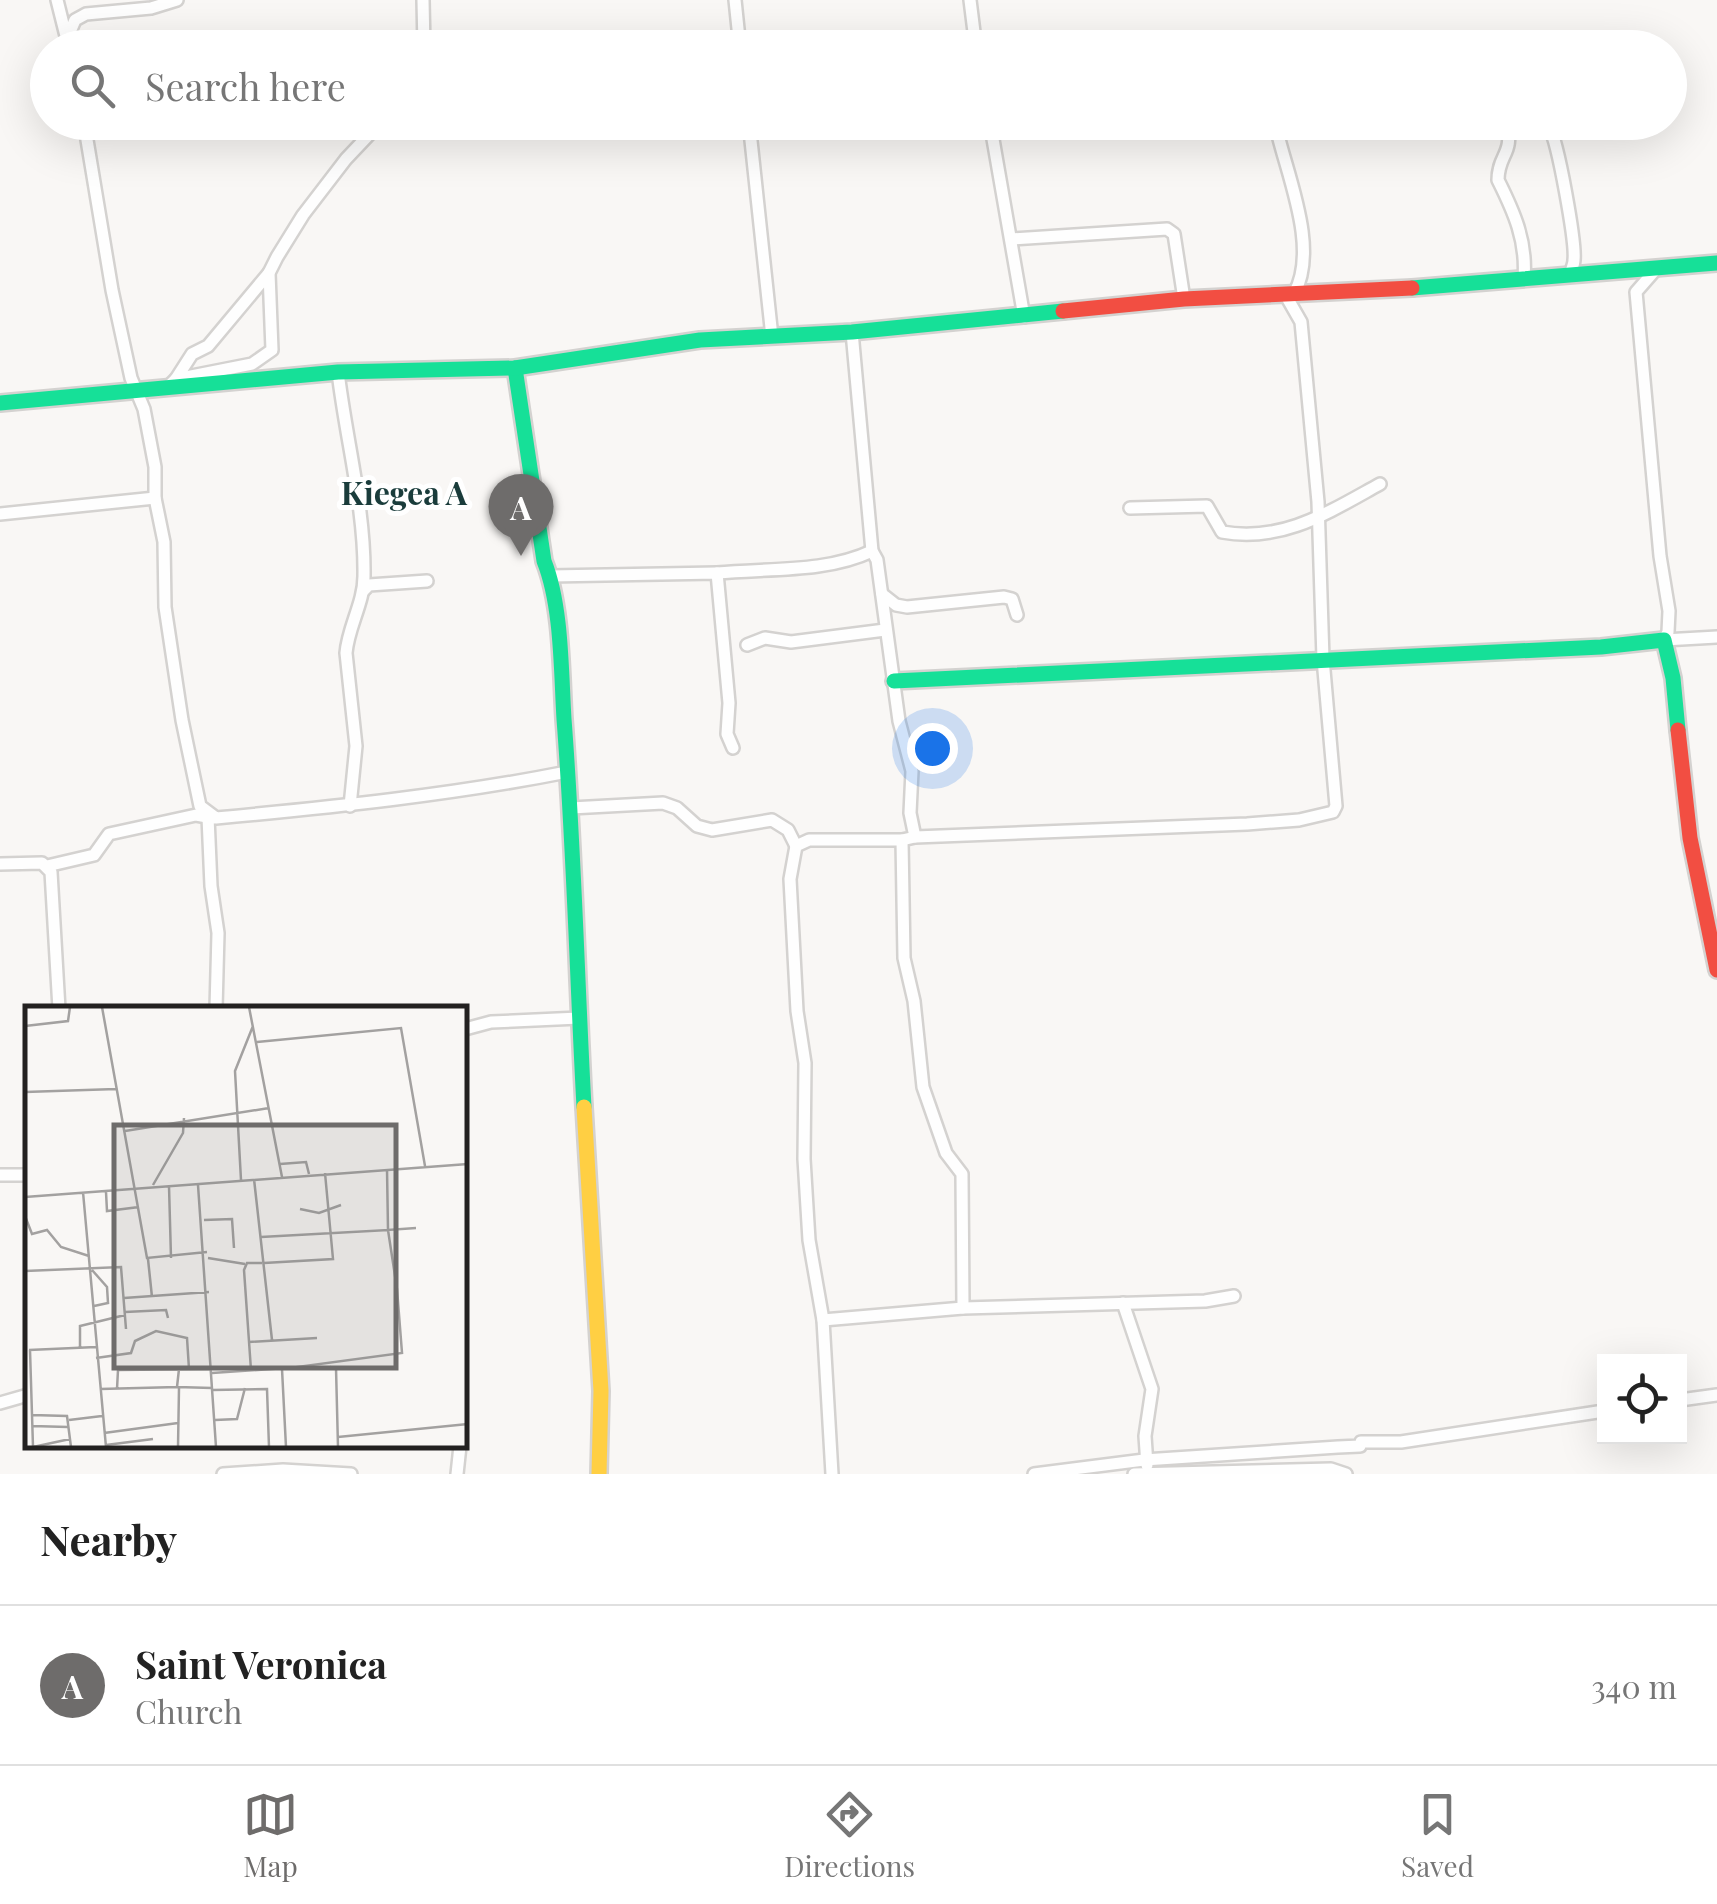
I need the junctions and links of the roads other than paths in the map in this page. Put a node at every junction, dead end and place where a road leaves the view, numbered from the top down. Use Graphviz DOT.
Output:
graph roads {
  1 [pos="57,0"];
  2 [pos="177,0"];
  3 [pos="422,0"];
  4 [pos="734,0"];
  5 [pos="970,0"];
  6 [pos="65,30"];
  7 [pos="72,30"];
  8 [pos="423,30"];
  9 [pos="738,30"];
  10 [pos="974,30"];
  11 [pos="87,140"];
  12 [pos="364,140"];
  13 [pos="751,140"];
  14 [pos="993,140"];
  15 [pos="1279,140"];
  16 [pos="1511,140"];
  17 [pos="1553,140"];
  18 [pos="1011,238"];
  19 [pos="1717,263"];
  20 [pos="1657,268"];
  21 [pos="269,273"];
  22 [pos="1570,275"];
  23 [pos="1524,278"];
  24 [pos="1290,294"];
  25 [pos="1184,300"];
  26 [pos="1024,317"];
  27 [pos="852,332"];
  28 [pos="772,337"];
  29 [pos="515,368"];
  30 [pos="338,372"];
  31 [pos="171,384"];
  32 [pos="136,392"];
  33 [pos="0,403"];
  34 [pos="1380,484"];
  35 [pos="155,498"];
  36 [pos="1130,508"];
  37 [pos="0,514"];
  38 [pos="1318,518"];
  39 [pos="872,551"];
  40 [pos="717,573"];
  41 [pos="550,576"];
  42 [pos="427,580"];
  43 [pos="362,590"];
  44 [pos="882,594"];
  45 [pos="1017,616"];
  46 [pos="884,630"];
  47 [pos="1717,637"];
  48 [pos="1664,640"];
  49 [pos="747,644"];
  50 [pos="1323,660"];
  51 [pos="894,681"];
  52 [pos="732,748"];
  53 [pos="567,772"];
  54 [pos="350,806"];
  55 [pos="571,808"];
  56 [pos="212,818"];
  57 [pos="908,839"];
  58 [pos="796,846"];
  59 [pos="0,864"];
  60 [pos="47,866"];
  61 [pos="1717,970"];
  62 [pos="58,1006"];
  63 [pos="216,1006"];
  64 [pos="579,1018"];
  65 [pos="468,1029"];
  66 [pos="1234,1296"];
  67 [pos="1123,1304"];
  68 [pos="964,1308"];
  69 [pos="823,1320"];
  70 [pos="1717,1394"];
  71 [pos="25,1397"];
  72 [pos="1687,1399"];
  73 [pos="0,1403"];
  74 [pos="1597,1412"];
  75 [pos="460,1449"];
  76 [pos="1144,1460"];
  77 [pos="1152,1472"];
  78 [pos="224,1474"];
  79 [pos="351,1474"];
  80 [pos="458,1474"];
  81 [pos="599,1474"];
  82 [pos="832,1474"];
  83 [pos="1034,1474"];
  84 [pos="1134,1474"];
  85 [pos="1346,1474"];
  1 -- 6 [label="street"];
  2 -- 7 [label="street"];
  3 -- 8 [label="street"];
  4 -- 9 [label="street"];
  5 -- 10 [label="street"];
  11 -- 32 [label="street"];
  12 -- 21 [label="street"];
  13 -- 28 [label="street"];
  14 -- 18 [label="street"];
  15 -- 24 [label="street"];
  16 -- 23 [label="street"];
  17 -- 22 [label="street"];
  18 -- 25 [label="street"];
  18 -- 26 [label="street"];
  19 -- 20 [label="street"];
  20 -- 22 [label="street"];
  20 -- 48 [label="street"];
  21 -- 31 [label="street"];
  21 -- 31 [label="street"];
  22 -- 23 [label="street"];
  23 -- 24 [label="street"];
  24 -- 25 [label="street"];
  24 -- 38 [label="street"];
  25 -- 26 [label="street"];
  26 -- 27 [label="street"];
  27 -- 28 [label="street"];
  27 -- 39 [label="street"];
  28 -- 29 [label="street"];
  29 -- 30 [label="street"];
  29 -- 41 [label="street"];
  30 -- 31 [label="street"];
  30 -- 43 [label="street"];
  31 -- 32 [label="street"];
  32 -- 33 [label="street"];
  32 -- 35 [label="street"];
  34 -- 38 [label="street"];
  35 -- 37 [label="street"];
  35 -- 56 [label="street"];
  36 -- 38 [label="street"];
  38 -- 50 [label="street"];
  39 -- 40 [label="street"];
  39 -- 44 [label="street"];
  40 -- 41 [label="street"];
  40 -- 52 [label="street"];
  41 -- 53 [label="street"];
  42 -- 43 [label="street"];
  43 -- 54 [label="street"];
  44 -- 45 [label="street"];
  44 -- 46 [label="street"];
  46 -- 49 [label="street"];
  46 -- 51 [label="street"];
  47 -- 48 [label="street"];
  48 -- 50 [label="street"];
  48 -- 61 [label="street"];
  50 -- 51 [label="street"];
  50 -- 57 [label="street"];
  51 -- 57 [label="street"];
  53 -- 54 [label="street"];
  53 -- 55 [label="street"];
  54 -- 56 [label="street"];
  55 -- 58 [label="street"];
  55 -- 64 [label="street"];
  56 -- 60 [label="street"];
  56 -- 63 [label="street"];
  57 -- 58 [label="street"];
  57 -- 68 [label="street"];
  58 -- 69 [label="street"];
  59 -- 60 [label="street"];
  60 -- 62 [label="street"];
  64 -- 65 [label="street"];
  64 -- 81 [label="street"];
  66 -- 67 [label="street"];
  67 -- 68 [label="street"];
  67 -- 76 [label="street"];
  68 -- 69 [label="street"];
  69 -- 82 [label="street"];
  70 -- 72 [label="street"];
  71 -- 73 [label="street"];
  74 -- 76 [label="street"];
  75 -- 80 [label="street"];
  76 -- 77 [label="street"];
  76 -- 83 [label="street"];
  77 -- 84 [label="street"];
  77 -- 85 [label="street"];
  78 -- 79 [label="street"];
}
